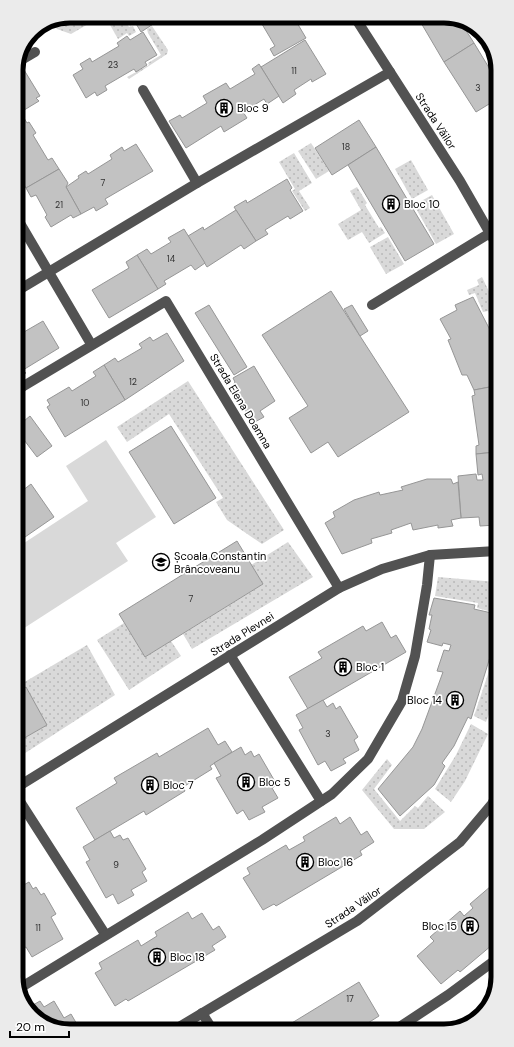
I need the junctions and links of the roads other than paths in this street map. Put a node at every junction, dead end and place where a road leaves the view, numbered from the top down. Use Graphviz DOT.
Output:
graph roads {
  1 [pos="358,23"];
  2 [pos="35,52"];
  3 [pos="25,58"];
  4 [pos="390,72"];
  5 [pos="143,90"];
  6 [pos="197,183"];
  7 [pos="23,228"];
  8 [pos="490,233"];
  9 [pos="49,272"];
  10 [pos="23,287"];
  11 [pos="372,305"];
  12 [pos="91,344"];
  13 [pos="23,387"];
  14 [pos="491,551"];
  15 [pos="430,555"];
  16 [pos="339,588"];
  17 [pos="230,655"];
  18 [pos="23,784"];
  19 [pos="321,801"];
  20 [pos="491,805"];
  21 [pos="23,806"];
  22 [pos="105,934"];
  23 [pos="491,963"];
  24 [pos="24,985"];
  25 [pos="202,1013"];
  26 [pos="184,1024"];
  27 [pos="208,1024"];
  28 [pos="404,1024"];
  1 -- 4 [label="street, Strada Văilor"];
  2 -- 3 [label="street"];
  4 -- 6 [label="street"];
  4 -- 8 [label="street, Strada Văilor"];
  5 -- 6 [label="street"];
  6 -- 9 [label="street"];
  7 -- 9 [label="street"];
  8 -- 11 [label="street"];
  9 -- 10 [label="street"];
  9 -- 12 [label="street"];
  12 -- 13 [label="street, Strada Elena Doamna"];
  12 -- 16 [label="street, Strada Elena Doamna"];
  14 -- 15 [label="street, Strada Plevnei"];
  15 -- 16 [label="street, Strada Plevnei"];
  15 -- 19 [label="street"];
  16 -- 17 [label="street, Strada Plevnei"];
  17 -- 18 [label="street, Strada Plevnei"];
  17 -- 19 [label="street"];
  19 -- 22 [label="street"];
  20 -- 25 [label="street, Strada Văilor"];
  21 -- 22 [label="street"];
  22 -- 24 [label="street"];
  23 -- 28 [label="street"];
  25 -- 26 [label="street, Strada Văilor"];
  25 -- 27 [label="street"];
}
